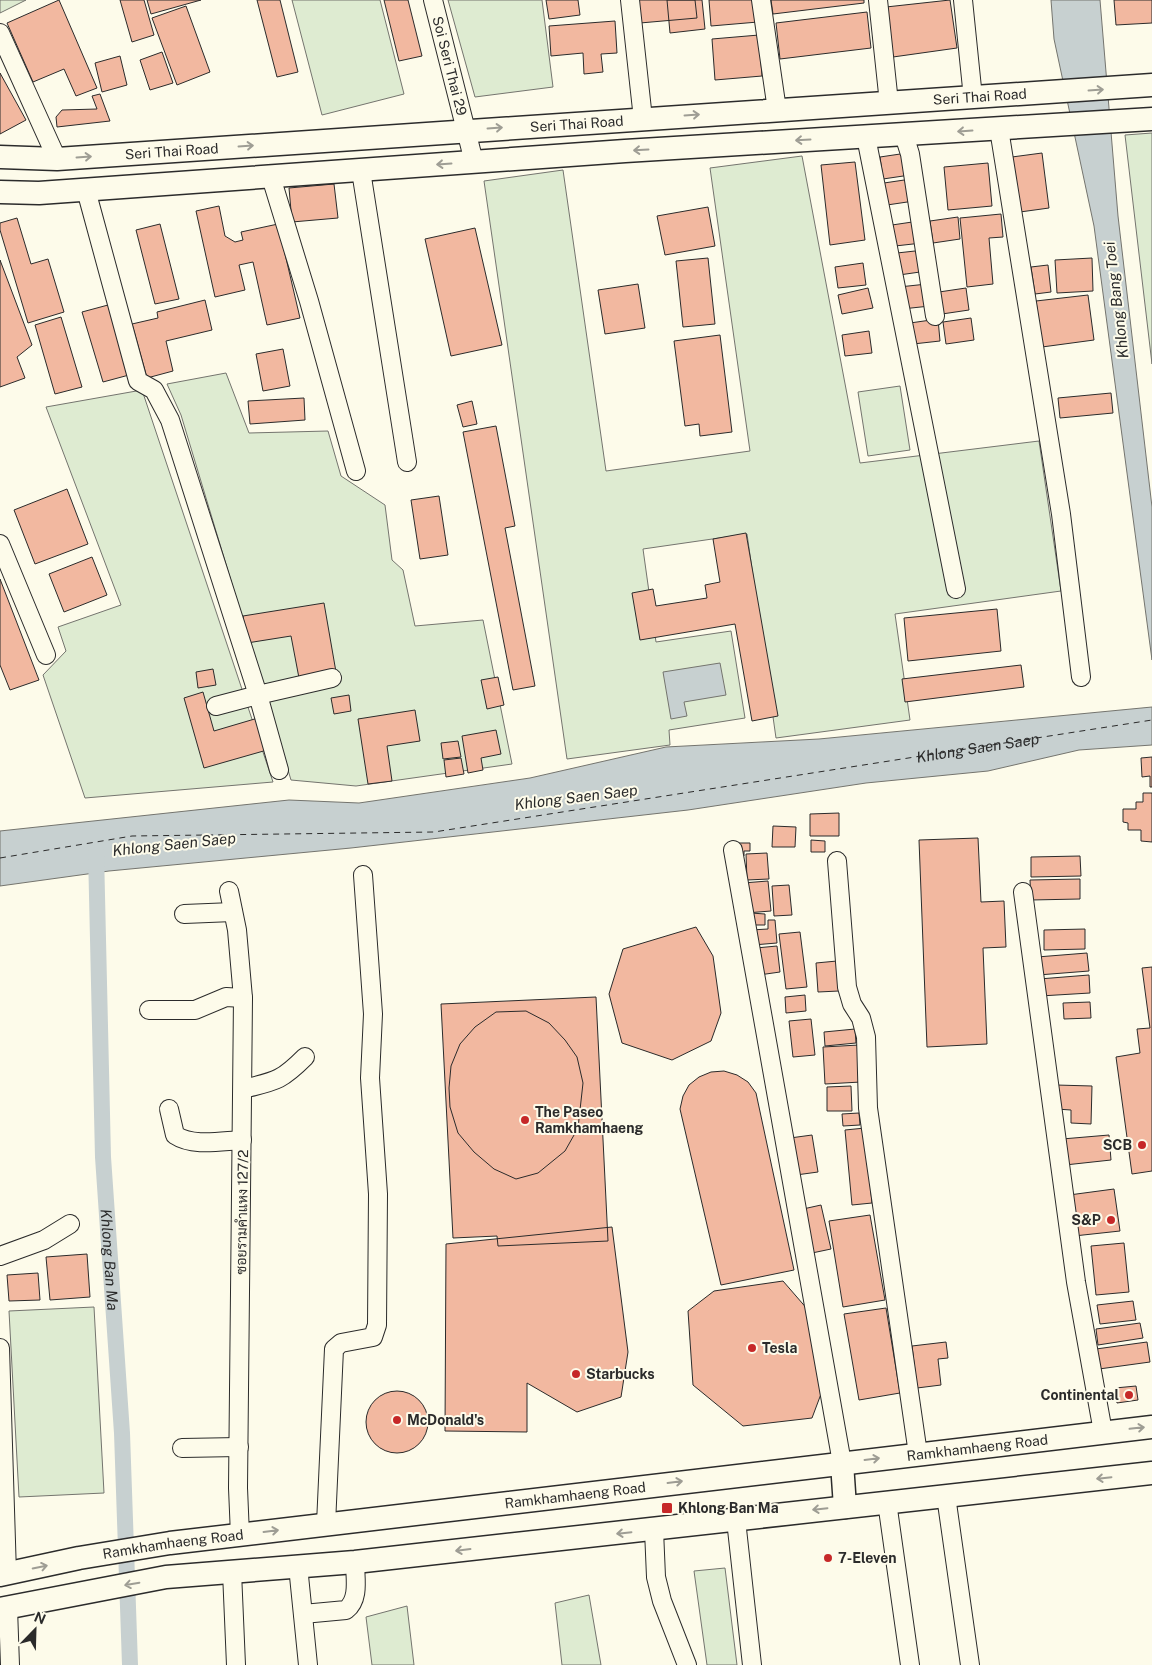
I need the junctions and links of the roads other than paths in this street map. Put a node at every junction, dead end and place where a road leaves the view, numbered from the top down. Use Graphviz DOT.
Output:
graph roads {
  1 [pos="433,0"];
  2 [pos="630,0"];
  3 [pos="761,0"];
  4 [pos="878,0"];
  5 [pos="963,0"];
  6 [pos="0,33"];
  7 [pos="1152,85"];
  8 [pos="973,98"];
  9 [pos="889,103"];
  10 [pos="777,110"];
  11 [pos="643,119"];
  12 [pos="1141,120"];
  13 [pos="999,128"];
  14 [pos="467,130"];
  15 [pos="904,135"];
  16 [pos="866,137"];
  17 [pos="0,157"];
  18 [pos="57,159"];
  19 [pos="474,162"];
  20 [pos="361,171"];
  21 [pos="271,177"];
  22 [pos="86,190"];
  23 [pos="0,192"];
  24 [pos="935,316"];
  25 [pos="407,462"];
  26 [pos="356,471"];
  27 [pos="0,544"];
  28 [pos="956,589"];
  29 [pos="46,656"];
  30 [pos="1080,677"];
  31 [pos="332,678"];
  32 [pos="258,695"];
  33 [pos="216,706"];
  34 [pos="280,770"];
  35 [pos="733,850"];
  36 [pos="837,860"];
  37 [pos="363,875"];
  38 [pos="229,891"];
  39 [pos="1024,892"];
  40 [pos="233,912"];
  41 [pos="184,914"];
  42 [pos="243,998"];
  43 [pos="150,1010"];
  44 [pos="305,1056"];
  45 [pos="243,1089"];
  46 [pos="169,1109"];
  47 [pos="242,1140"];
  48 [pos="70,1224"];
  49 [pos="0,1256"];
  50 [pos="0,1348"];
  51 [pos="1152,1427"];
  52 [pos="1102,1432"];
  53 [pos="239,1447"];
  54 [pos="182,1448"];
  55 [pos="918,1454"];
  56 [pos="842,1463"];
  57 [pos="1152,1473"];
  58 [pos="946,1496"];
  59 [pos="887,1502"];
  60 [pos="845,1507"];
  61 [pos="736,1520"];
  62 [pos="326,1524"];
  63 [pos="654,1530"];
  64 [pos="240,1535"];
  65 [pos="355,1562"];
  66 [pos="298,1566"];
  67 [pos="232,1572"];
  68 [pos="4,1574"];
  69 [pos="4,1608"];
  70 [pos="303,1614"];
  71 [pos="10,1665"];
  72 [pos="236,1665"];
  73 [pos="308,1665"];
  74 [pos="687,1665"];
  75 [pos="752,1665"];
  76 [pos="910,1665"];
  77 [pos="970,1665"];
  1 -- 14 [label="street, Soi Seri Thai 29"];
  2 -- 11 [label="street"];
  3 -- 10 [label="street"];
  4 -- 9 [label="street"];
  5 -- 8 [label="street"];
  6 -- 18 [label="street"];
  8 -- 7 [label="main road, Seri Thai Road, one-way"];
  8 -- 9 [label="main road, Seri Thai Road"];
  9 -- 10 [label="main road, Seri Thai Road"];
  11 -- 10 [label="main road, Seri Thai Road, one-way"];
  14 -- 11 [label="main road, Seri Thai Road, one-way"];
  12 -- 13 [label="main road"];
  13 -- 15 [label="main road, one-way"];
  13 -- 30 [label="street"];
  18 -- 14 [label="main road, Seri Thai Road, one-way"];
  14 -- 19 [label="street, Soi Seri Thai 29"];
  15 -- 16 [label="main road"];
  15 -- 24 [label="street"];
  16 -- 19 [label="main road, one-way"];
  16 -- 28 [label="street"];
  17 -- 18 [label="main road, Seri Thai Road"];
  19 -- 20 [label="main road, one-way"];
  20 -- 21 [label="main road"];
  20 -- 25 [label="street"];
  21 -- 22 [label="main road"];
  21 -- 26 [label="street"];
  22 -- 23 [label="main road"];
  22 -- 32 [label="street"];
  27 -- 29 [label="street"];
  31 -- 32 [label="street"];
  32 -- 33 [label="street"];
  32 -- 34 [label="street"];
  35 -- 56 [label="street"];
  36 -- 55 [label="street"];
  37 -- 62 [label="street"];
  38 -- 40 [label="street, ซอยรามคำแหง 127/2"];
  39 -- 52 [label="street"];
  40 -- 41 [label="street"];
  40 -- 42 [label="street, ซอยรามคำแหง 127/2"];
  42 -- 43 [label="street"];
  42 -- 45 [label="street, ซอยรามคำแหง 127/2"];
  44 -- 45 [label="street"];
  45 -- 47 [label="street, ซอยรามคำแหง 127/2"];
  46 -- 47 [label="street"];
  47 -- 53 [label="street, ซอยรามคำแหง 127/2"];
  48 -- 49 [label="street"];
  50 -- 68 [label="street"];
  52 -- 51 [label="main road, Ramkhamhaeng Road, one-way"];
  52 -- 55 [label="main road, Ramkhamhaeng Road"];
  53 -- 54 [label="street"];
  53 -- 64 [label="street, ซอยรามคำแหง 127/2"];
  56 -- 55 [label="main road, Ramkhamhaeng Road, one-way"];
  56 -- 60 [label="main road"];
  62 -- 56 [label="main road, Ramkhamhaeng Road, one-way"];
  57 -- 58 [label="main road, one-way"];
  58 -- 59 [label="main road"];
  58 -- 77 [label="street"];
  59 -- 60 [label="main road"];
  59 -- 76 [label="street"];
  60 -- 61 [label="main road, one-way"];
  61 -- 63 [label="main road"];
  61 -- 75 [label="street"];
  64 -- 62 [label="main road, Ramkhamhaeng Road, one-way"];
  63 -- 65 [label="main road, one-way"];
  63 -- 74 [label="street"];
  68 -- 64 [label="main road, Ramkhamhaeng Road, one-way"];
  65 -- 66 [label="main road"];
  65 -- 70 [label="street"];
  66 -- 67 [label="main road"];
  66 -- 70 [label="street"];
  67 -- 69 [label="main road, one-way"];
  67 -- 72 [label="street"];
  69 -- 71 [label="street"];
  70 -- 73 [label="street"];
}
